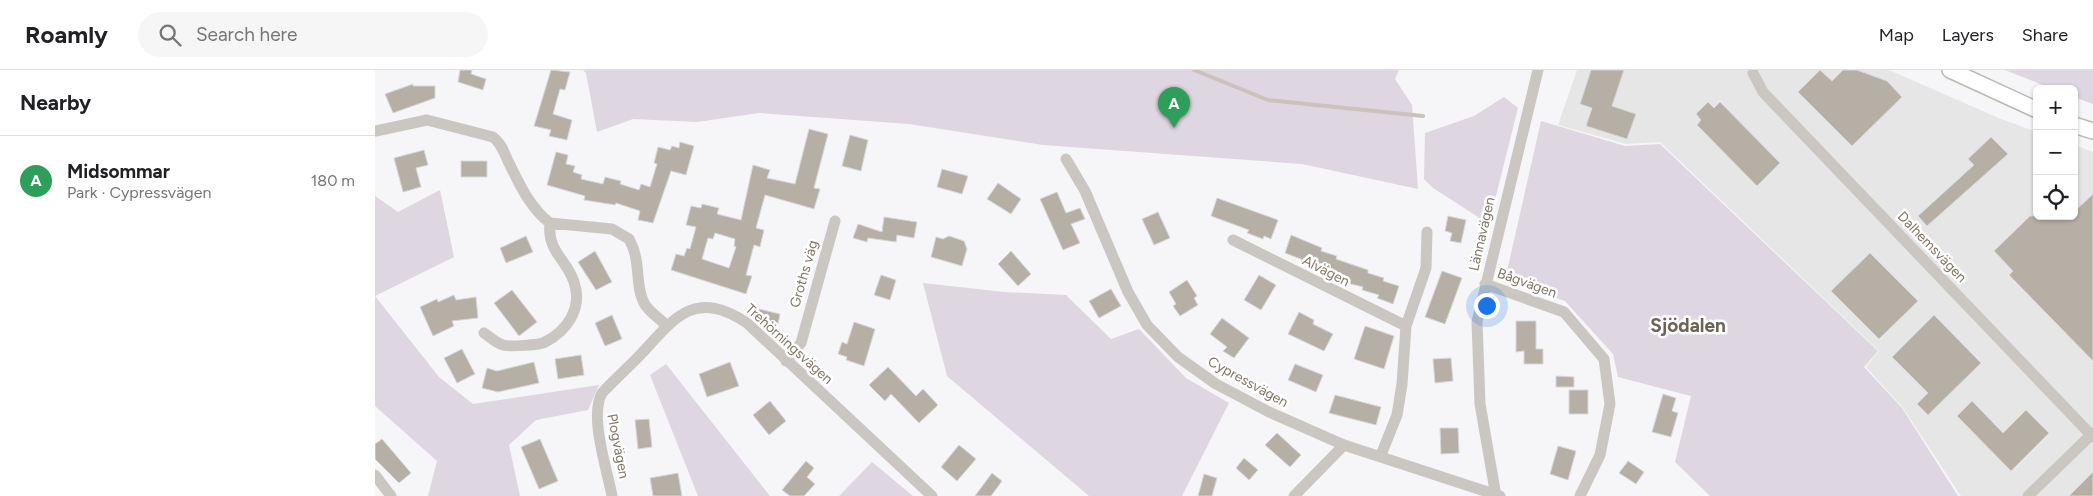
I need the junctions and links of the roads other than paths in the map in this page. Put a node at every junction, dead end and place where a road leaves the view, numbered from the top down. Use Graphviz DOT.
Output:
graph roads {
  1 [pos="1538,70"];
  2 [pos="1950,70"];
  3 [pos="1753,73"];
  4 [pos="2033,108"];
  5 [pos="2078,125"];
  6 [pos="2093,131"];
  7 [pos="376,132"];
  8 [pos="1065,159"];
  9 [pos="835,221"];
  10 [pos="550,223"];
  11 [pos="1427,232"];
  12 [pos="1233,240"];
  13 [pos="1485,284"];
  14 [pos="666,324"];
  15 [pos="1406,326"];
  16 [pos="484,333"];
  17 [pos="786,360"];
  18 [pos="597,401"];
  19 [pos="2092,435"];
  20 [pos="1344,445"];
  21 [pos="1381,455"];
  22 [pos="375,475"];
  23 [pos="1497,495"];
  24 [pos="391,496"];
  25 [pos="613,496"];
  26 [pos="932,496"];
  27 [pos="1294,496"];
  28 [pos="1580,496"];
  29 [pos="2028,496"];
  1 -- 13 [label="street, Lännavägen"];
  2 -- 4 [label="main road"];
  3 -- 19 [label="street, Dalhemsvägen"];
  5 -- 6 [label="main road"];
  7 -- 10 [label="street"];
  8 -- 20 [label="street, Cypressvägen"];
  9 -- 17 [label="street, Groths väg"];
  10 -- 14 [label="street"];
  10 -- 16 [label="street"];
  11 -- 15 [label="street"];
  12 -- 15 [label="street, Alvägen"];
  13 -- 23 [label="street, Lännavägen"];
  13 -- 28 [label="street, Bågvägen"];
  14 -- 17 [label="street, Trehörningsvägen"];
  14 -- 18 [label="street, Trehörningsvägen"];
  15 -- 21 [label="street"];
  17 -- 26 [label="street, Trehörningsvägen"];
  18 -- 25 [label="street, Plogvägen"];
  19 -- 29 [label="street"];
  20 -- 21 [label="street, Cypressvägen"];
  20 -- 27 [label="street"];
  21 -- 23 [label="street, Cypressvägen"];
  22 -- 24 [label="street"];
}
